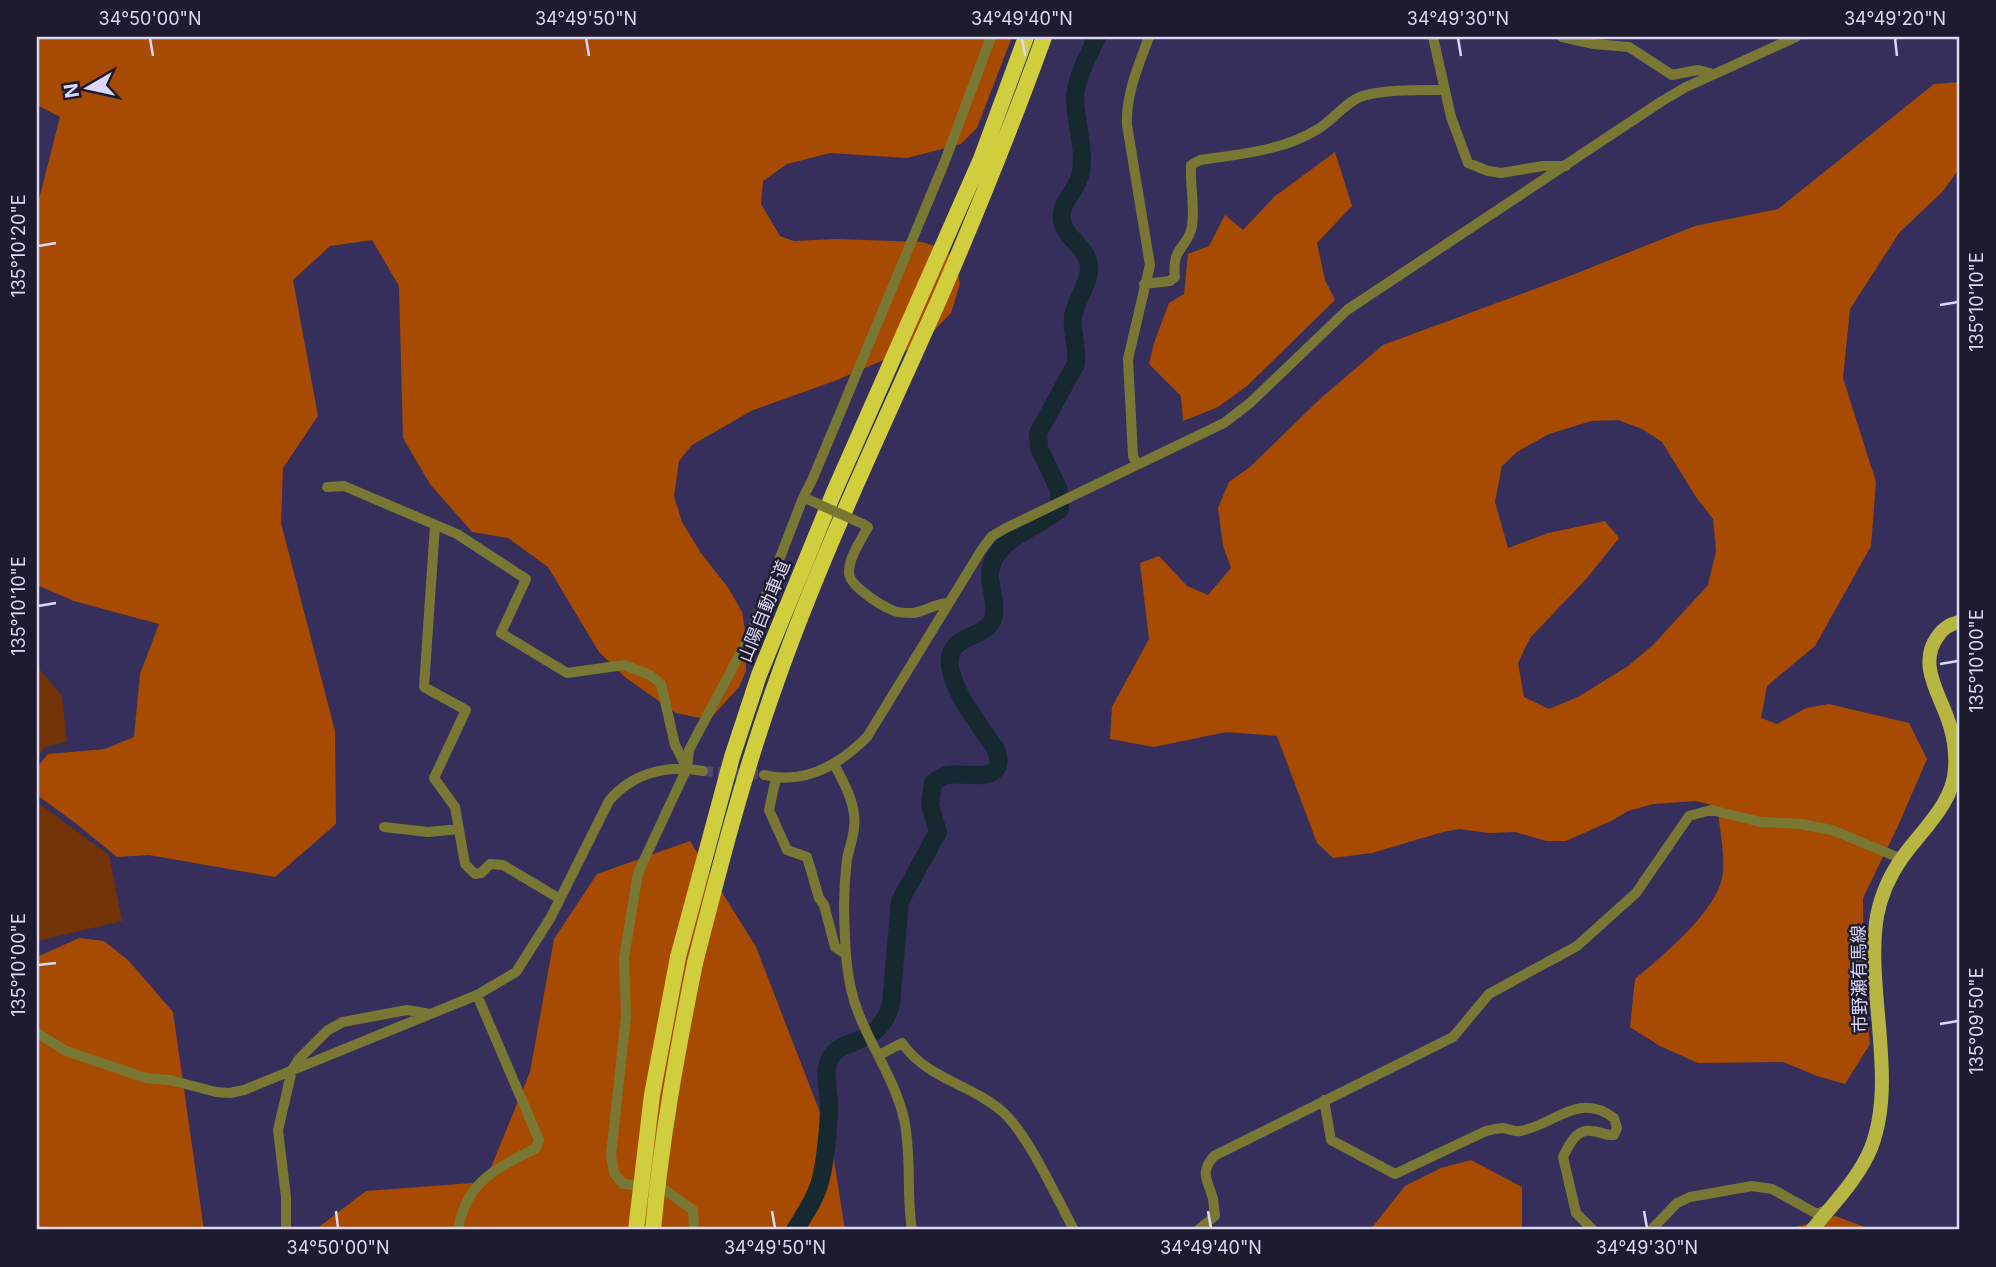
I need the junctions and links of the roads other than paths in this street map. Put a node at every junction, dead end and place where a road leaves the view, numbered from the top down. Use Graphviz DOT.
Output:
graph roads {
  1 [pos="991,37"];
  2 [pos="1027,37"];
  3 [pos="1044,37"];
  4 [pos="1149,37"];
  5 [pos="1433,37"];
  6 [pos="1562,37"];
  7 [pos="1796,37"];
  8 [pos="1713,74"];
  9 [pos="1445,90"];
  10 [pos="1566,166"];
  11 [pos="1144,284"];
  12 [pos="1137,465"];
  13 [pos="327,487"];
  14 [pos="805,499"];
  15 [pos="435,525"];
  16 [pos="949,603"];
  17 [pos="1959,622"];
  18 [pos="834,764"];
  19 [pos="687,768"];
  20 [pos="703,771"];
  21 [pos="764,775"];
  22 [pos="776,778"];
  23 [pos="384,827"];
  24 [pos="458,829"];
  25 [pos="1902,859"];
  26 [pos="561,899"];
  27 [pos="846,954"];
  28 [pos="477,995"];
  29 [pos="430,1014"];
  30 [pos="37,1033"];
  31 [pos="876,1050"];
  32 [pos="292,1070"];
  33 [pos="1324,1100"];
  34 [pos="1830,1208"];
  35 [pos="286,1230"];
  36 [pos="458,1230"];
  37 [pos="636,1230"];
  38 [pos="653,1230"];
  39 [pos="694,1230"];
  40 [pos="912,1230"];
  41 [pos="1074,1230"];
  42 [pos="1198,1230"];
  43 [pos="1593,1230"];
  44 [pos="1651,1230"];
  45 [pos="1812,1230"];
  1 -- 14 [label="street"];
  2 -- 37 [label="highway, 山陽自動車道, bridge"];
  3 -- 38 [label="highway, 山陽自動車道, bridge"];
  4 -- 11 [label="street"];
  5 -- 9 [label="street"];
  6 -- 8 [label="street"];
  7 -- 8 [label="street"];
  8 -- 10 [label="street"];
  9 -- 10 [label="street"];
  9 -- 11 [label="street"];
  10 -- 12 [label="street"];
  11 -- 12 [label="street"];
  12 -- 16 [label="street"];
  13 -- 15 [label="street"];
  14 -- 16 [label="street, bridge"];
  14 -- 19 [label="street"];
  15 -- 19 [label="street"];
  15 -- 24 [label="street"];
  16 -- 18 [label="street"];
  17 -- 25 [label="main road, 市野瀬有馬線"];
  18 -- 22 [label="street"];
  18 -- 27 [label="street"];
  19 -- 20 [label="street"];
  19 -- 26 [label="street"];
  19 -- 39 [label="street"];
  21 -- 22 [label="street"];
  22 -- 27 [label="street"];
  23 -- 24 [label="street"];
  24 -- 26 [label="street"];
  25 -- 33 [label="street"];
  25 -- 34 [label="main road, 市野瀬有馬線"];
  26 -- 28 [label="street"];
  27 -- 31 [label="street"];
  28 -- 29 [label="street"];
  28 -- 36 [label="street"];
  29 -- 32 [label="street"];
  29 -- 32 [label="street"];
  30 -- 32 [label="street"];
  31 -- 40 [label="street"];
  31 -- 41 [label="street"];
  32 -- 35 [label="street"];
  33 -- 42 [label="street"];
  33 -- 43 [label="street"];
  34 -- 44 [label="street"];
  34 -- 45 [label="main road, 市野瀬有馬線"];
}
